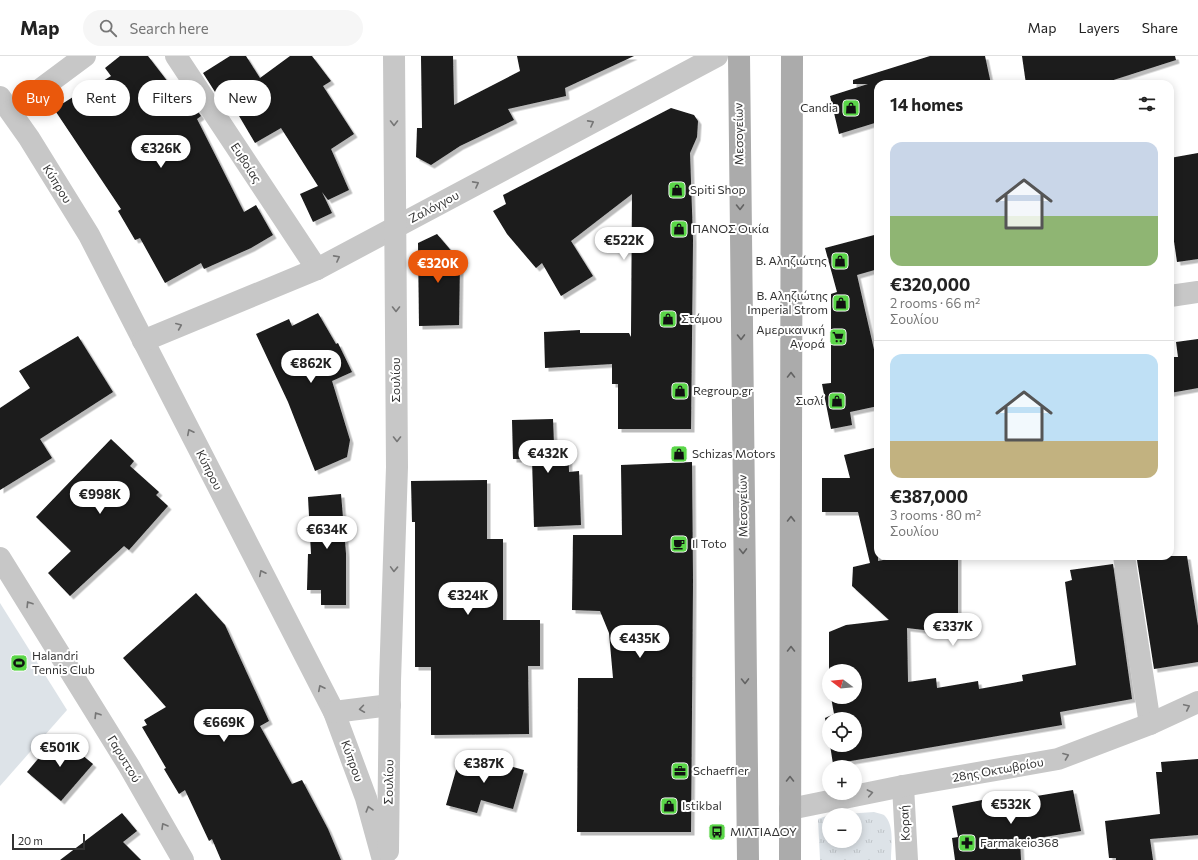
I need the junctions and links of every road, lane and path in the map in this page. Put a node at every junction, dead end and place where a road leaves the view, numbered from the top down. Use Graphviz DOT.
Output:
graph roads {
  1 [pos="85,56"];
  2 [pos="176,56"];
  3 [pos="394,56"];
  4 [pos="717,56"];
  5 [pos="738,56"];
  6 [pos="792,56"];
  7 [pos="5,104"];
  8 [pos="395,227"];
  9 [pos="317,269"];
  10 [pos="1198,292"];
  11 [pos="1174,295"];
  12 [pos="143,341"];
  13 [pos="0,558"];
  14 [pos="1125,560"];
  15 [pos="1198,702"];
  16 [pos="390,705"];
  17 [pos="334,712"];
  18 [pos="1150,724"];
  19 [pos="903,786"];
  20 [pos="790,809"];
  21 [pos="183,860"];
  22 [pos="383,860"];
  23 [pos="388,860"];
  24 [pos="748,860"];
  25 [pos="790,860"];
  26 [pos="907,860"];
  1 -- 7 [label="street"];
  2 -- 9 [label="street, Ευβοίας"];
  3 -- 8 [label="street, Σουλίου, one-way"];
  8 -- 4 [label="street, Ζαλόγγου, one-way"];
  5 -- 24 [label="main road, Μεσογείων, one-way"];
  20 -- 6 [label="main road, one-way"];
  7 -- 12 [label="street, Κύπρου"];
  9 -- 8 [label="street, Ζαλόγγου, one-way"];
  8 -- 16 [label="street, Σουλίου, one-way"];
  12 -- 9 [label="street, Ζαλόγγου, one-way"];
  10 -- 11 [label="street"];
  17 -- 12 [label="street, Κύπρου, one-way"];
  21 -- 13 [label="street, Γαρυττού, one-way"];
  14 -- 18 [label="street"];
  18 -- 15 [label="street, 28ης Οκτωβρίου, one-way"];
  16 -- 17 [label="street, one-way"];
  16 -- 23 [label="street, Σουλίου"];
  22 -- 17 [label="street, Κύπρου, one-way"];
  19 -- 18 [label="street, 28ης Οκτωβρίου, one-way"];
  20 -- 19 [label="street, 28ης Οκτωβρίου, one-way"];
  19 -- 26 [label="street, Κοραή"];
  20 -- 25 [label="main road"];
}
